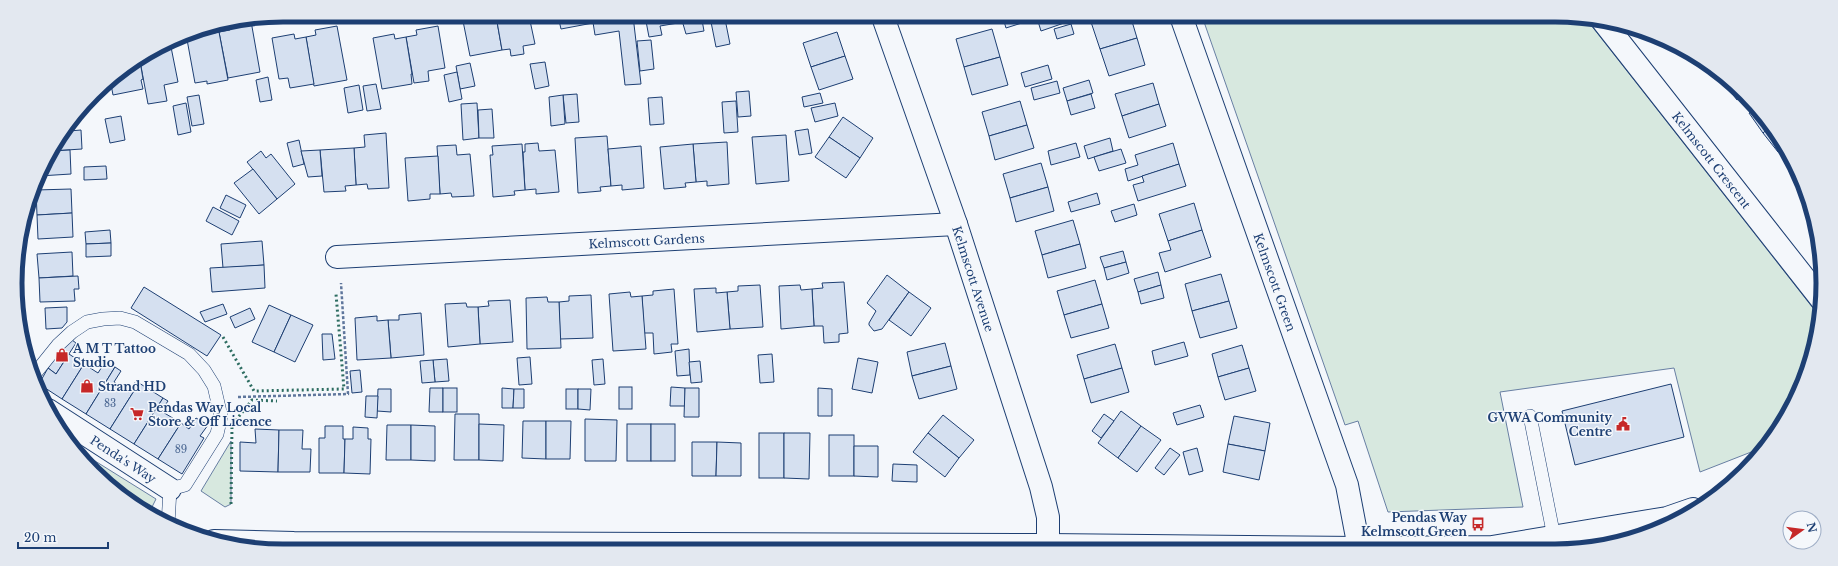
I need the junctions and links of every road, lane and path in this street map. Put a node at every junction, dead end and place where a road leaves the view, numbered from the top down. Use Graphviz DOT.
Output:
graph roads {
  1 [pos="885,22"];
  2 [pos="1183,22"];
  3 [pos="1608,27"];
  4 [pos="956,224"];
  5 [pos="337,257"];
  6 [pos="1815,292"];
  7 [pos="37,371"];
  8 [pos="218,399"];
  9 [pos="1530,416"];
  10 [pos="59,417"];
  11 [pos="170,489"];
  12 [pos="168,517"];
  13 [pos="1670,517"];
  14 [pos="1554,537"];
  15 [pos="247,542"];
  16 [pos="679,544"];
  17 [pos="1048,544"];
  18 [pos="1358,544"];
  19 [pos="1511,544"];
  1 -- 4 [label="street, Kelmscott Avenue"];
  2 -- 18 [label="street, Kelmscott Green"];
  3 -- 6 [label="street, Kelmscott Crescent"];
  4 -- 5 [label="street, Kelmscott Gardens"];
  4 -- 17 [label="street, Kelmscott Avenue"];
  5 -- 8 [label="path"];
  7 -- 8 [label="lane"];
  8 -- 11 [label="lane"];
  9 -- 14 [label="lane"];
  10 -- 11 [label="street, Penda's Way"];
  11 -- 12 [label="lane, Penda's Way"];
  13 -- 14 [label="street"];
  14 -- 19 [label="street"];
  15 -- 16 [label="street"];
}
